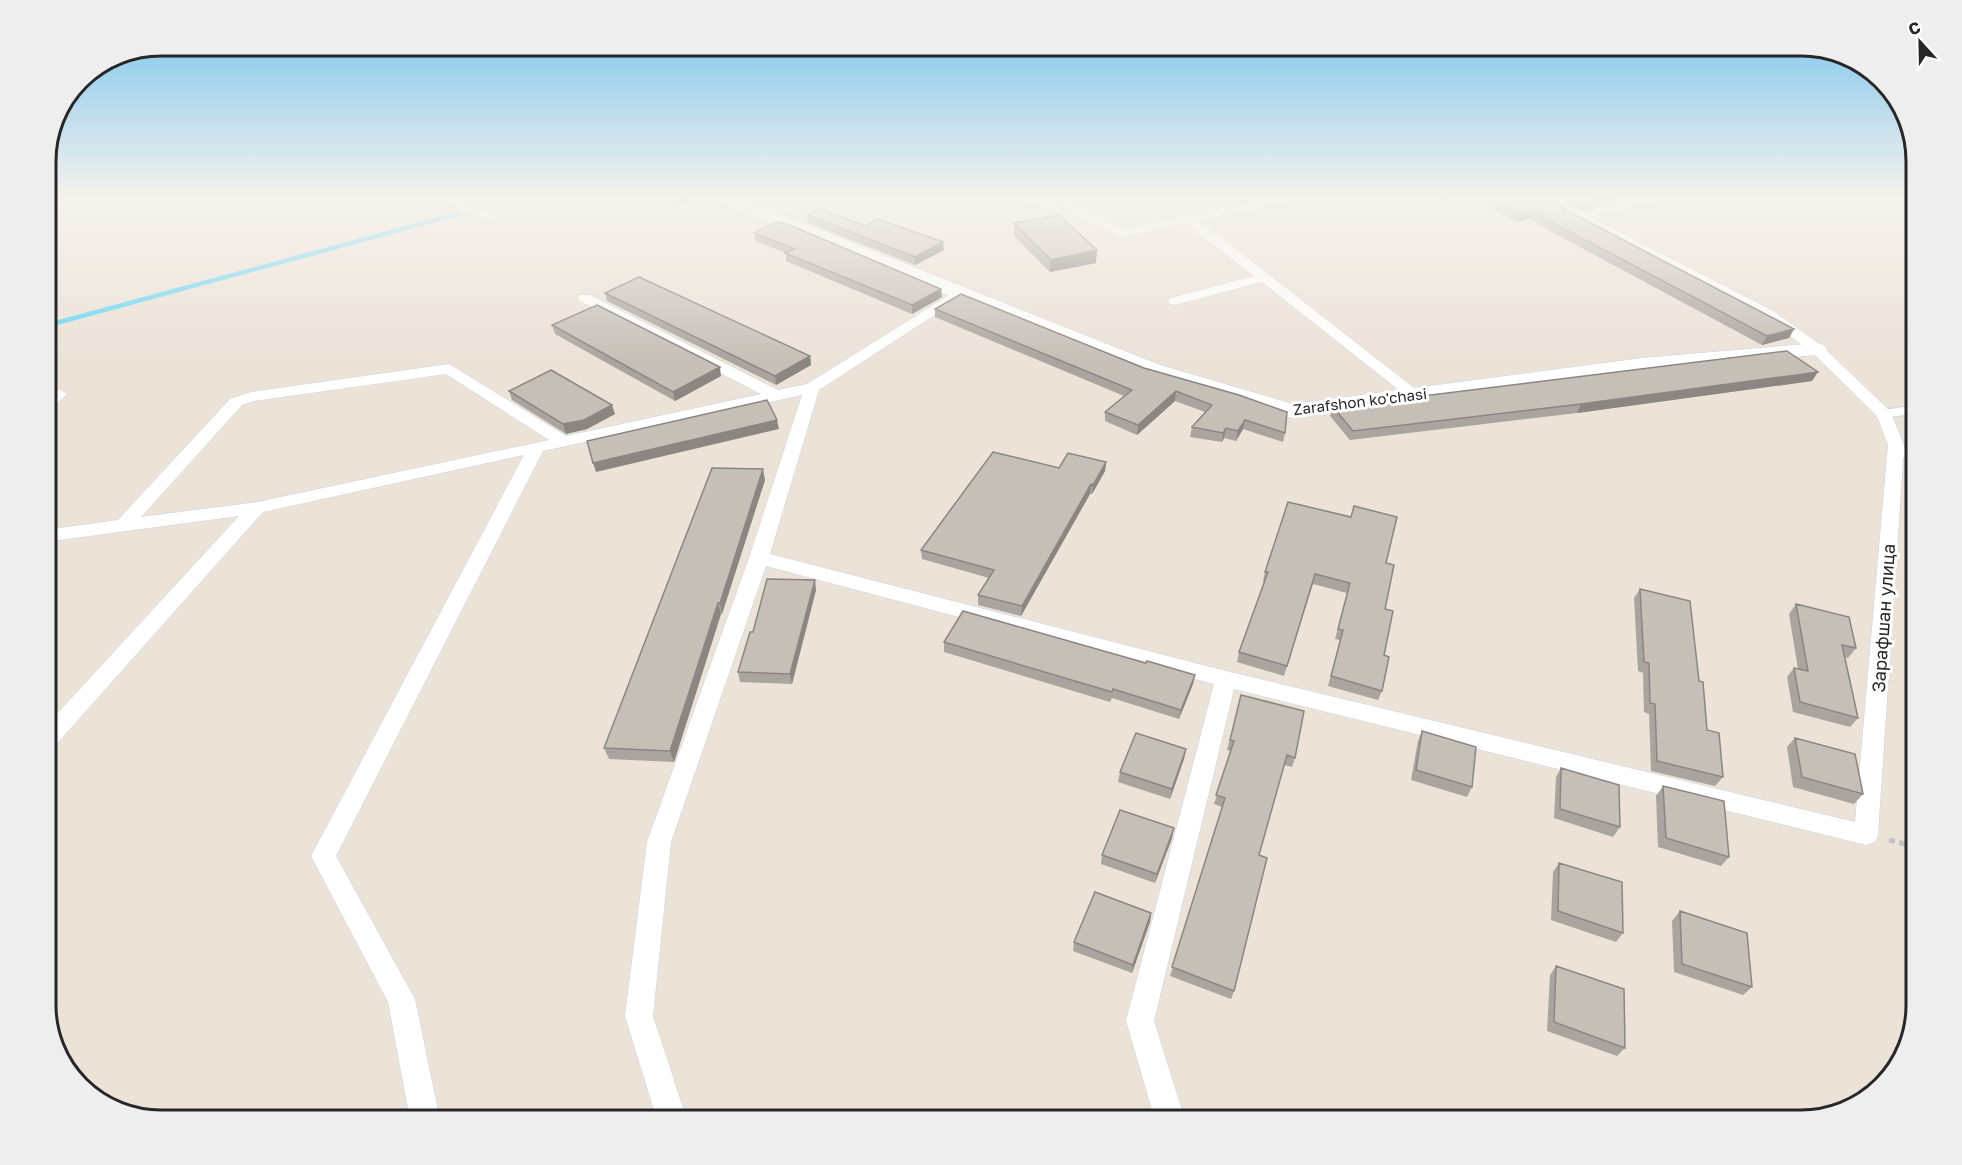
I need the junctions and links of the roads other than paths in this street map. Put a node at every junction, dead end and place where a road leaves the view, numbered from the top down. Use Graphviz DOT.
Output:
graph roads {
  1 [pos="859,252"];
  2 [pos="1232,252"];
  3 [pos="1647,252"];
  4 [pos="1263,277"];
  5 [pos="959,293"];
  6 [pos="585,298"];
  7 [pos="1175,301"];
  8 [pos="1816,349"];
  9 [pos="812,388"];
  10 [pos="59,394"];
  11 [pos="1415,395"];
  12 [pos="777,396"];
  13 [pos="56,397"];
  14 [pos="1906,411"];
  15 [pos="1884,414"];
  16 [pos="566,443"];
  17 [pos="1896,446"];
  18 [pos="536,449"];
  19 [pos="1906,455"];
  20 [pos="257,508"];
  21 [pos="124,525"];
  22 [pos="56,534"];
  23 [pos="759,558"];
  24 [pos="1226,679"];
  25 [pos="56,730"];
  26 [pos="423,1110"];
  27 [pos="669,1110"];
  28 [pos="1167,1110"];
  1 -- 5 [label="street, Zarafshon ko'chasi"];
  2 -- 4 [label="street"];
  3 -- 8 [label="street, Зарафшан улица"];
  4 -- 7 [label="street"];
  4 -- 11 [label="street"];
  5 -- 9 [label="street"];
  5 -- 11 [label="street, Zarafshon ko'chasi"];
  6 -- 12 [label="street"];
  8 -- 11 [label="street, Zarafshon ko'chasi"];
  8 -- 15 [label="street, Зарафшан улица"];
  9 -- 12 [label="street"];
  9 -- 23 [label="street"];
  10 -- 13 [label="street"];
  12 -- 16 [label="street"];
  14 -- 15 [label="lane"];
  15 -- 17 [label="street, Зарафшан улица"];
  16 -- 18 [label="street"];
  16 -- 21 [label="street"];
  17 -- 19 [label="lane"];
  17 -- 24 [label="street, Зарафшан улица"];
  18 -- 20 [label="street"];
  18 -- 26 [label="street"];
  20 -- 21 [label="street"];
  20 -- 25 [label="street"];
  21 -- 22 [label="street"];
  23 -- 24 [label="street"];
  23 -- 27 [label="street"];
  24 -- 28 [label="street"];
}
